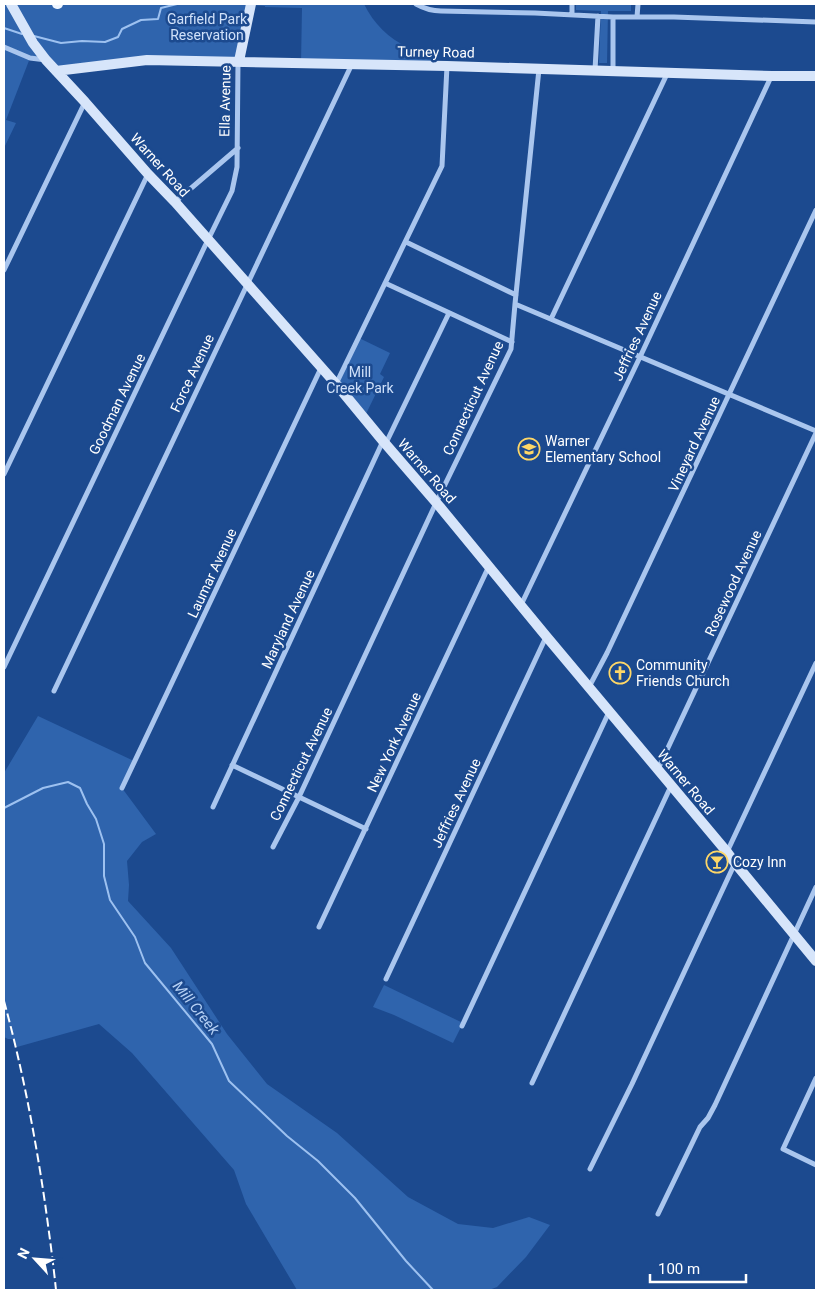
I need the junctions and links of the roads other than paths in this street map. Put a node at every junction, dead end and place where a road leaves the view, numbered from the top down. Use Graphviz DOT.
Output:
graph roads {
  1 [pos="251,4"];
  2 [pos="416,4"];
  3 [pos="572,4"];
  4 [pos="638,4"];
  5 [pos="12,6"];
  6 [pos="572,14"];
  7 [pos="598,16"];
  8 [pos="613,17"];
  9 [pos="637,17"];
  10 [pos="816,22"];
  11 [pos="4,47"];
  12 [pos="46,60"];
  13 [pos="238,62"];
  14 [pos="352,64"];
  15 [pos="447,66"];
  16 [pos="539,69"];
  17 [pos="595,70"];
  18 [pos="56,71"];
  19 [pos="613,71"];
  20 [pos="668,74"];
  21 [pos="772,76"];
  22 [pos="816,76"];
  23 [pos="85,102"];
  24 [pos="238,148"];
  25 [pos="148,174"];
  26 [pos="175,202"];
  27 [pos="816,210"];
  28 [pos="208,240"];
  29 [pos="406,242"];
  30 [pos="4,270"];
  31 [pos="247,282"];
  32 [pos="386,283"];
  33 [pos="516,295"];
  34 [pos="515,304"];
  35 [pos="449,313"];
  36 [pos="552,319"];
  37 [pos="512,342"];
  38 [pos="640,357"];
  39 [pos="322,368"];
  40 [pos="336,384"];
  41 [pos="730,394"];
  42 [pos="816,432"];
  43 [pos="384,442"];
  44 [pos="4,474"];
  45 [pos="436,503"];
  46 [pos="489,566"];
  47 [pos="522,605"];
  48 [pos="546,636"];
  49 [pos="816,663"];
  50 [pos="4,667"];
  51 [pos="589,687"];
  52 [pos="54,691"];
  53 [pos="610,711"];
  54 [pos="232,765"];
  55 [pos="658,769"];
  56 [pos="671,786"];
  57 [pos="122,788"];
  58 [pos="299,797"];
  59 [pos="213,807"];
  60 [pos="366,829"];
  61 [pos="274,847"];
  62 [pos="727,852"];
  63 [pos="735,863"];
  64 [pos="816,888"];
  65 [pos="319,927"];
  66 [pos="794,934"];
  67 [pos="816,961"];
  68 [pos="386,979"];
  69 [pos="462,1026"];
  70 [pos="816,1078"];
  71 [pos="532,1083"];
  72 [pos="816,1165"];
  73 [pos="590,1169"];
  74 [pos="658,1214"];
  1 -- 13 [label="main road, Ella Avenue"];
  2 -- 6 [label="street"];
  3 -- 6 [label="street"];
  4 -- 9 [label="street"];
  5 -- 12 [label="main road, Warner Road"];
  6 -- 7 [label="street"];
  7 -- 8 [label="street"];
  7 -- 17 [label="street"];
  8 -- 9 [label="street"];
  8 -- 19 [label="street"];
  9 -- 10 [label="street"];
  11 -- 12 [label="street"];
  12 -- 18 [label="main road, Warner Road"];
  13 -- 14 [label="main road, Turney Road"];
  13 -- 18 [label="main road, Turney Road"];
  13 -- 24 [label="street, Ella Avenue"];
  14 -- 15 [label="main road, Turney Road"];
  14 -- 31 [label="street, Force Avenue"];
  15 -- 16 [label="main road, Turney Road"];
  15 -- 29 [label="street"];
  16 -- 17 [label="main road, Turney Road"];
  16 -- 33 [label="street, Connecticut Avenue"];
  17 -- 19 [label="main road, Turney Road"];
  18 -- 23 [label="main road, Warner Road"];
  19 -- 20 [label="main road, Turney Road"];
  20 -- 21 [label="main road, Turney Road"];
  20 -- 36 [label="street"];
  21 -- 22 [label="main road, Turney Road"];
  21 -- 38 [label="street, Jeffries Avenue"];
  23 -- 25 [label="main road, Warner Road"];
  23 -- 30 [label="street"];
  24 -- 26 [label="street, Ella Avenue"];
  24 -- 28 [label="street, Goodman Avenue"];
  25 -- 26 [label="main road, Warner Road"];
  25 -- 44 [label="street"];
  26 -- 28 [label="main road, Warner Road"];
  27 -- 41 [label="street, Vineyard Avenue"];
  28 -- 31 [label="main road, Warner Road"];
  28 -- 50 [label="street, Goodman Avenue"];
  29 -- 32 [label="street"];
  29 -- 33 [label="street"];
  31 -- 39 [label="main road, Warner Road"];
  31 -- 52 [label="street, Force Avenue"];
  32 -- 35 [label="street"];
  32 -- 40 [label="street"];
  33 -- 34 [label="street, Connecticut Avenue"];
  34 -- 36 [label="street"];
  34 -- 37 [label="street, Connecticut Avenue"];
  35 -- 37 [label="street"];
  35 -- 43 [label="street, Maryland Avenue"];
  36 -- 38 [label="street"];
  37 -- 45 [label="street, Connecticut Avenue"];
  38 -- 41 [label="street"];
  38 -- 47 [label="street, Jeffries Avenue"];
  39 -- 40 [label="main road, Warner Road"];
  39 -- 57 [label="street, Laumar Avenue"];
  40 -- 43 [label="main road, Warner Road"];
  41 -- 42 [label="street"];
  41 -- 51 [label="street, Vineyard Avenue"];
  42 -- 55 [label="street, Rosewood Avenue"];
  43 -- 45 [label="main road, Warner Road"];
  43 -- 54 [label="street, Maryland Avenue"];
  45 -- 46 [label="main road, Warner Road"];
  45 -- 58 [label="street, Connecticut Avenue"];
  46 -- 47 [label="main road, Warner Road"];
  46 -- 60 [label="street, New York Avenue"];
  47 -- 48 [label="main road, Warner Road"];
  48 -- 51 [label="main road, Warner Road"];
  48 -- 68 [label="street, Jeffries Avenue"];
  49 -- 62 [label="street"];
  51 -- 53 [label="main road, Warner Road"];
  53 -- 55 [label="main road, Warner Road"];
  53 -- 69 [label="street"];
  54 -- 58 [label="street"];
  54 -- 59 [label="street, Maryland Avenue"];
  55 -- 56 [label="main road, Warner Road"];
  56 -- 62 [label="main road, Warner Road"];
  56 -- 71 [label="street"];
  58 -- 60 [label="street"];
  58 -- 61 [label="street, Connecticut Avenue"];
  60 -- 65 [label="street, New York Avenue"];
  62 -- 63 [label="main road, Warner Road"];
  63 -- 66 [label="main road, Warner Road"];
  63 -- 73 [label="street"];
  64 -- 66 [label="street"];
  66 -- 67 [label="main road, Warner Road"];
  66 -- 74 [label="street"];
  70 -- 72 [label="street"];
}
